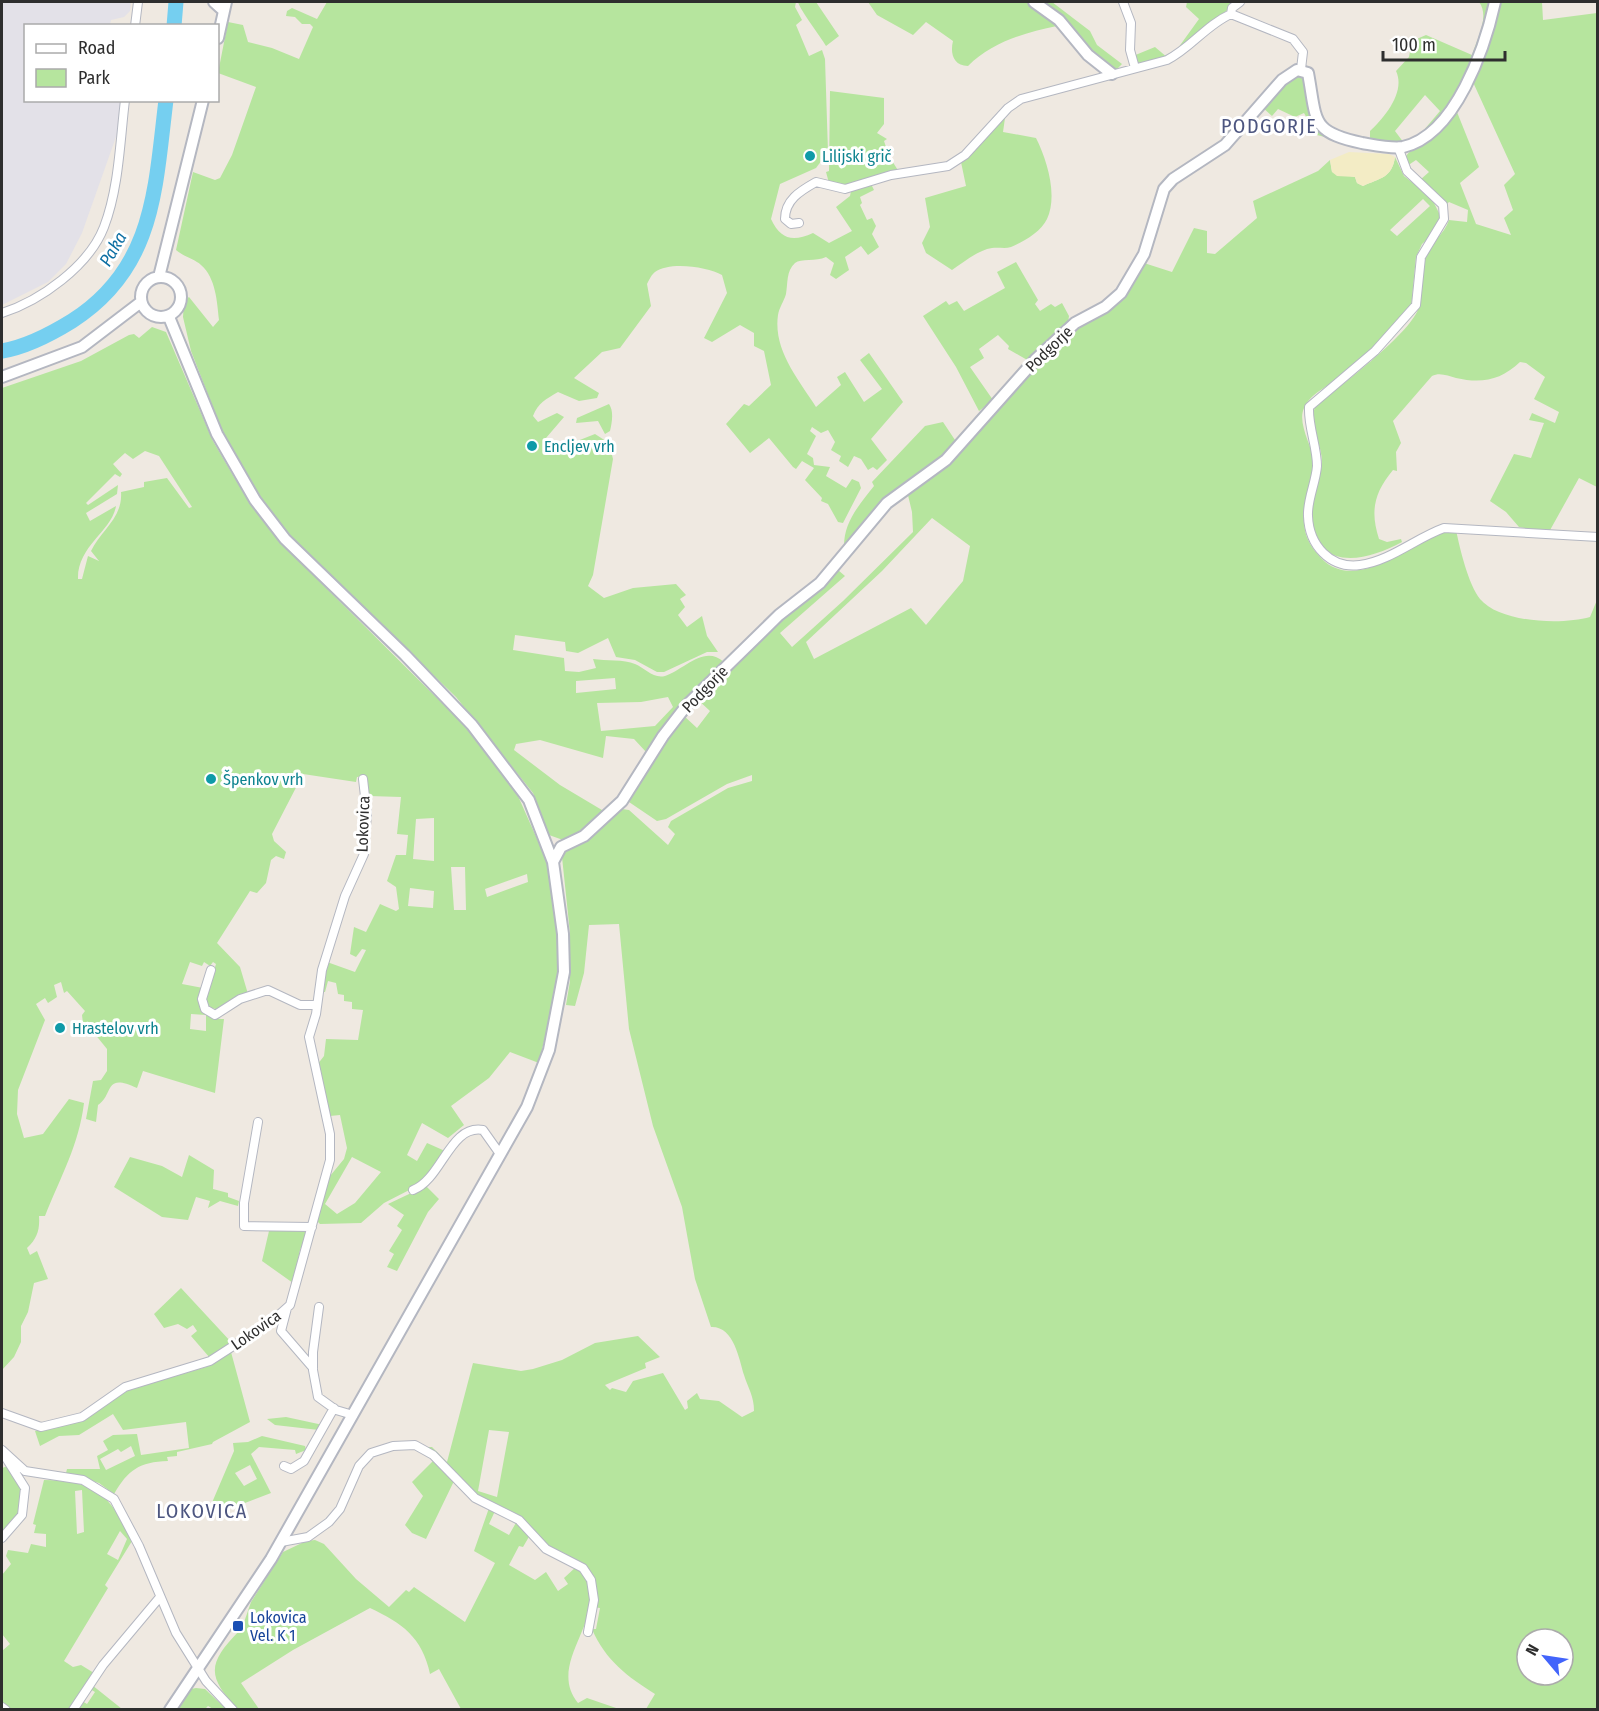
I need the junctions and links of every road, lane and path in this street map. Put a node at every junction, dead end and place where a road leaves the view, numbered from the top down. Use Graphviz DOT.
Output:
graph roads {
  1 [pos="138,2"];
  2 [pos="214,2"];
  3 [pos="1034,2"];
  4 [pos="1123,2"];
  5 [pos="1240,2"];
  6 [pos="1495,2"];
  7 [pos="225,6"];
  8 [pos="1231,14"];
  9 [pos="135,24"];
  10 [pos="219,33"];
  11 [pos="1135,68"];
  12 [pos="1301,69"];
  13 [pos="1112,74"];
  14 [pos="125,102"];
  15 [pos="202,102"];
  16 [pos="1398,147"];
  17 [pos="799,223"];
  18 [pos="159,277"];
  19 [pos="141,302"];
  20 [pos="2,313"];
  21 [pos="169,317"];
  22 [pos="2,377"];
  23 [pos="1598,537"];
  24 [pos="363,779"];
  25 [pos="554,862"];
  26 [pos="211,970"];
  27 [pos="317,1005"];
  28 [pos="258,1122"];
  29 [pos="500,1154"];
  30 [pos="413,1190"];
  31 [pos="312,1227"];
  32 [pos="319,1307"];
  33 [pos="287,1308"];
  34 [pos="312,1368"];
  35 [pos="334,1408"];
  36 [pos="2,1413"];
  37 [pos="353,1415"];
  38 [pos="3,1451"];
  39 [pos="285,1466"];
  40 [pos="2,1538"];
  41 [pos="281,1542"];
  42 [pos="160,1597"];
  43 [pos="588,1632"];
  44 [pos="198,1670"];
  45 [pos="2,1707"];
  46 [pos="6,1710"];
  47 [pos="73,1710"];
  48 [pos="170,1710"];
  49 [pos="233,1710"];
  1 -- 9 [label="street"];
  2 -- 7 [label="main road"];
  3 -- 13 [label="main road"];
  4 -- 11 [label="street"];
  5 -- 8 [label="street"];
  6 -- 16 [label="main road"];
  7 -- 10 [label="main road"];
  8 -- 11 [label="street"];
  8 -- 12 [label="street"];
  11 -- 13 [label="street"];
  12 -- 16 [label="main road"];
  12 -- 25 [label="main road, Podgorje"];
  13 -- 17 [label="street"];
  14 -- 20 [label="street"];
  15 -- 18 [label="main road"];
  16 -- 23 [label="street"];
  18 -- 19 [label="main road"];
  18 -- 21 [label="main road"];
  19 -- 21 [label="main road"];
  19 -- 22 [label="main road"];
  21 -- 25 [label="main road"];
  24 -- 27 [label="street, Lokovica"];
  25 -- 29 [label="main road"];
  26 -- 27 [label="street"];
  27 -- 31 [label="street, Lokovica"];
  28 -- 31 [label="street"];
  29 -- 30 [label="street"];
  29 -- 37 [label="main road"];
  31 -- 33 [label="street, Lokovica"];
  32 -- 34 [label="street"];
  33 -- 34 [label="street"];
  33 -- 36 [label="street, Lokovica"];
  34 -- 35 [label="street"];
  35 -- 37 [label="street"];
  35 -- 39 [label="street"];
  37 -- 41 [label="main road"];
  38 -- 40 [label="street"];
  38 -- 42 [label="street"];
  41 -- 43 [label="street"];
  41 -- 44 [label="main road"];
  42 -- 44 [label="street"];
  42 -- 47 [label="street"];
  44 -- 48 [label="main road"];
  44 -- 49 [label="street"];
  45 -- 46 [label="street"];
}
